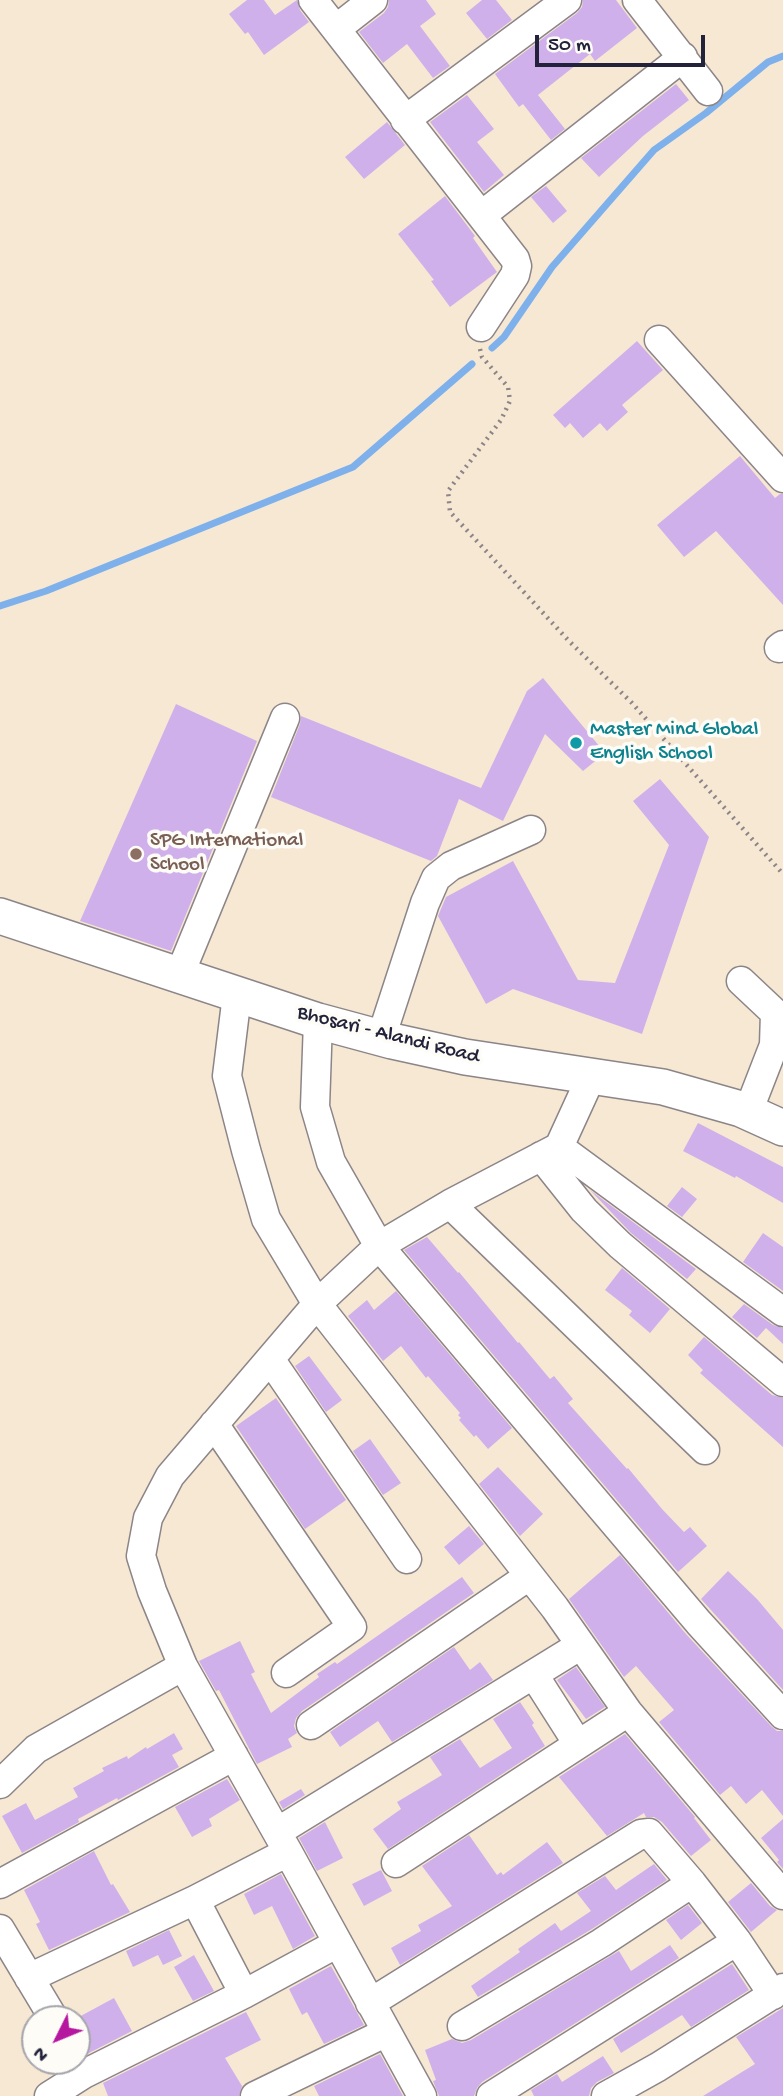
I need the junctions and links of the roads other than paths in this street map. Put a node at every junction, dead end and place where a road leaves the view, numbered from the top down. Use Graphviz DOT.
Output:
graph roads {
  1 [pos="313,0"];
  2 [pos="373,0"];
  3 [pos="567,0"];
  4 [pos="637,0"];
  5 [pos="336,29"];
  6 [pos="683,57"];
  7 [pos="708,91"];
  8 [pos="405,120"];
  9 [pos="482,215"];
  10 [pos="481,327"];
  11 [pos="659,340"];
  12 [pos="783,478"];
  13 [pos="285,718"];
  14 [pos="531,830"];
  15 [pos="0,916"];
  16 [pos="179,975"];
  17 [pos="741,981"];
  18 [pos="237,995"];
  19 [pos="318,1021"];
  20 [pos="382,1038"];
  21 [pos="592,1075"];
  22 [pos="748,1112"];
  23 [pos="783,1128"];
  24 [pos="550,1152"];
  25 [pos="450,1205"];
  26 [pos="379,1245"];
  27 [pos="317,1304"];
  28 [pos="783,1312"];
  29 [pos="270,1359"];
  30 [pos="783,1382"];
  31 [pos="214,1424"];
  32 [pos="705,1450"];
  33 [pos="407,1559"];
  34 [pos="529,1576"];
  35 [pos="581,1645"];
  36 [pos="183,1666"];
  37 [pos="285,1673"];
  38 [pos="534,1675"];
  39 [pos="628,1712"];
  40 [pos="783,1715"];
  41 [pos="311,1725"];
  42 [pos="579,1744"];
  43 [pos="234,1756"];
  44 [pos="0,1784"];
  45 [pos="283,1842"];
  46 [pos="396,1863"];
  47 [pos="692,1883"];
  48 [pos="0,1884"];
  49 [pos="783,1895"];
  50 [pos="195,1900"];
  51 [pos="0,1929"];
  52 [pos="737,1941"];
  53 [pos="338,1943"];
  54 [pos="7,1963"];
  55 [pos="30,1978"];
  56 [pos="778,1991"];
  57 [pos="244,1994"];
  58 [pos="370,2003"];
  59 [pos="46,2005"];
  60 [pos="463,2026"];
  61 [pos="387,2032"];
  62 [pos="85,2077"];
  63 [pos="49,2096"];
  64 [pos="255,2096"];
  65 [pos="422,2096"];
  66 [pos="491,2096"];
  67 [pos="606,2096"];
  1 -- 5 [label="street"];
  2 -- 5 [label="street"];
  3 -- 8 [label="street"];
  4 -- 6 [label="street"];
  5 -- 8 [label="street"];
  6 -- 7 [label="street"];
  6 -- 9 [label="street"];
  8 -- 9 [label="street"];
  9 -- 10 [label="street"];
  11 -- 12 [label="street"];
  13 -- 16 [label="street"];
  14 -- 20 [label="street"];
  15 -- 16 [label="main road, Bhosari - Alandi Road"];
  16 -- 18 [label="main road, Bhosari - Alandi Road"];
  17 -- 22 [label="street"];
  18 -- 19 [label="main road, Bhosari - Alandi Road"];
  18 -- 27 [label="street"];
  19 -- 20 [label="main road, Bhosari - Alandi Road"];
  19 -- 26 [label="street"];
  20 -- 21 [label="main road, Bhosari - Alandi Road"];
  21 -- 22 [label="main road, Bhosari - Alandi Road"];
  21 -- 24 [label="street"];
  22 -- 23 [label="main road, Bhosari - Alandi Road"];
  24 -- 25 [label="street"];
  24 -- 28 [label="street"];
  24 -- 30 [label="street"];
  25 -- 26 [label="street"];
  25 -- 32 [label="street"];
  26 -- 27 [label="street"];
  26 -- 40 [label="street"];
  27 -- 29 [label="street"];
  27 -- 34 [label="street"];
  29 -- 31 [label="street"];
  29 -- 33 [label="street"];
  31 -- 36 [label="street"];
  31 -- 37 [label="street"];
  34 -- 35 [label="street"];
  34 -- 41 [label="street"];
  35 -- 38 [label="street"];
  35 -- 39 [label="street"];
  36 -- 43 [label="street"];
  36 -- 44 [label="street"];
  38 -- 42 [label="street"];
  38 -- 45 [label="street"];
  39 -- 42 [label="street"];
  39 -- 49 [label="street"];
  42 -- 46 [label="street"];
  43 -- 45 [label="street"];
  43 -- 48 [label="street"];
  45 -- 50 [label="street"];
  45 -- 53 [label="street"];
  47 -- 52 [label="street"];
  47 -- 58 [label="street"];
  47 -- 60 [label="street"];
  50 -- 55 [label="street"];
  50 -- 57 [label="street"];
  51 -- 54 [label="street"];
  52 -- 56 [label="street"];
  52 -- 66 [label="street"];
  53 -- 57 [label="street"];
  53 -- 58 [label="street"];
  54 -- 55 [label="street"];
  55 -- 59 [label="street"];
  56 -- 67 [label="street"];
  57 -- 62 [label="street"];
  58 -- 61 [label="street"];
  61 -- 64 [label="street"];
  61 -- 65 [label="street"];
  62 -- 63 [label="street"];
}
